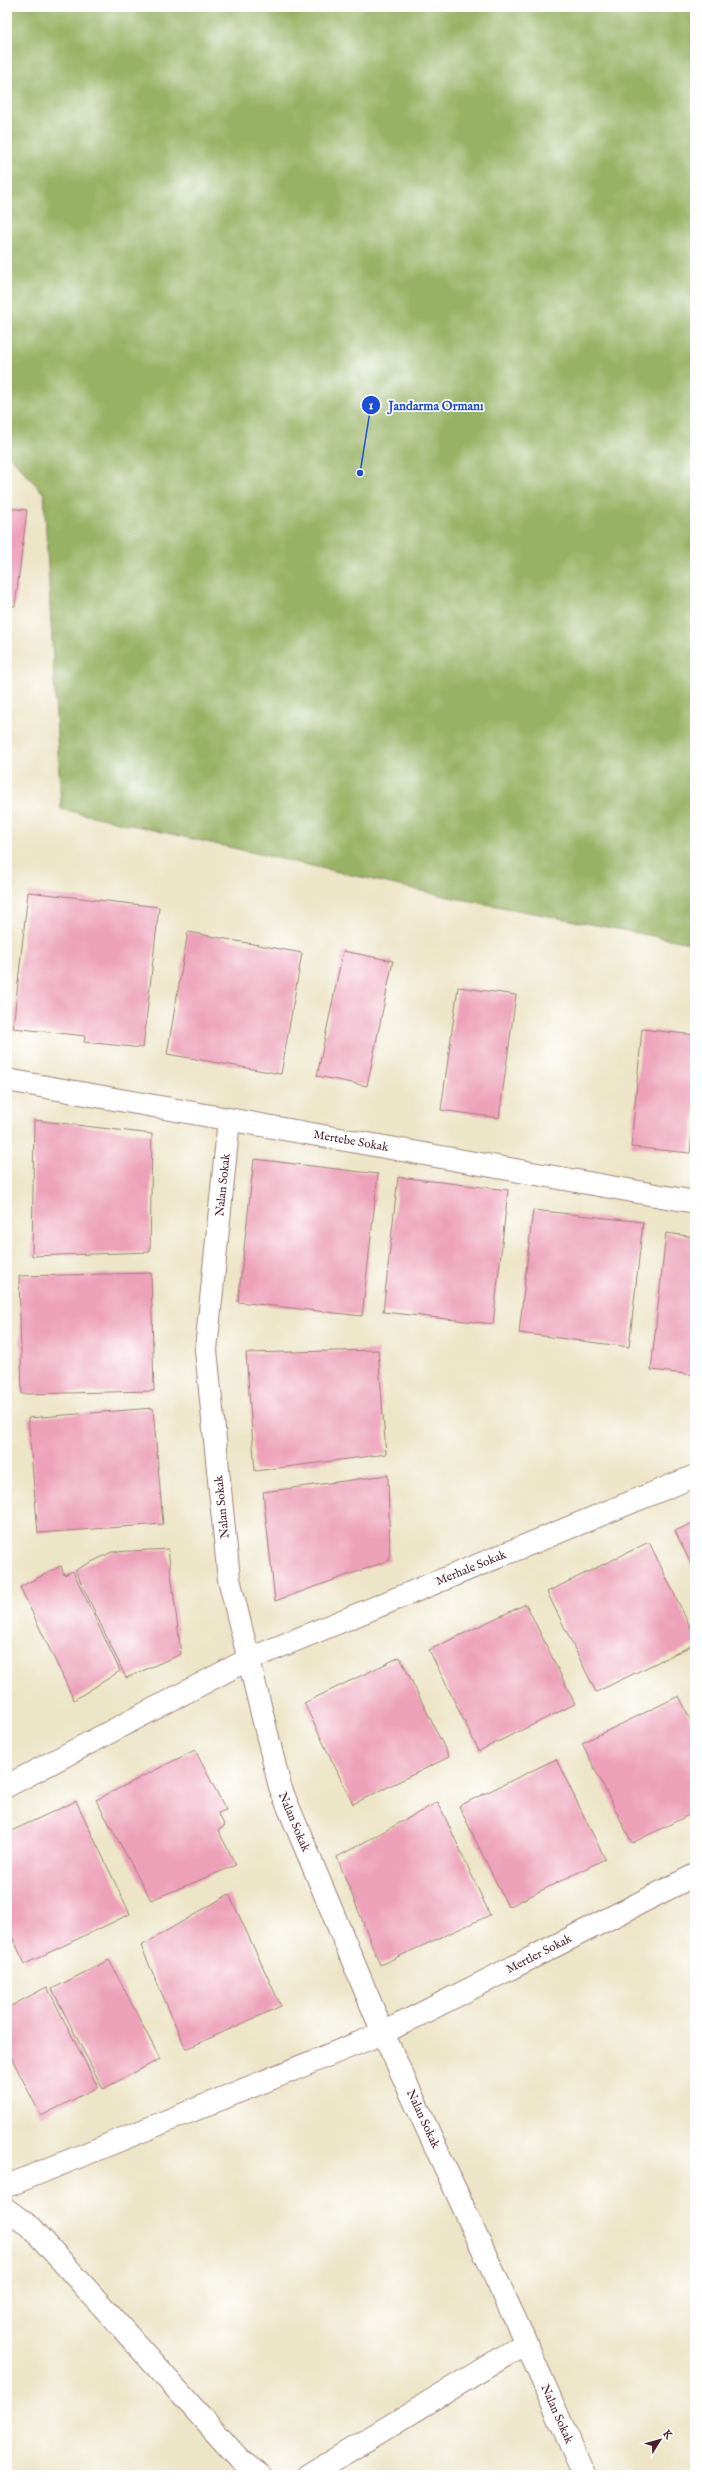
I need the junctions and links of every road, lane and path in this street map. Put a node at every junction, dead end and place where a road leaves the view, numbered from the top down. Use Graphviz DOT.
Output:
graph roads {
  1 [pos="7,1080"];
  2 [pos="229,1119"];
  3 [pos="695,1202"];
  4 [pos="695,1476"];
  5 [pos="247,1660"];
  6 [pos="7,1786"];
  7 [pos="695,1875"];
  8 [pos="383,2033"];
  9 [pos="7,2186"];
  10 [pos="7,2210"];
  11 [pos="526,2343"];
  12 [pos="260,2475"];
  13 [pos="309,2475"];
  14 [pos="584,2475"];
  1 -- 2 [label="street, Mertebe Sokak"];
  2 -- 3 [label="street, Mertebe Sokak"];
  2 -- 5 [label="street, Nalan Sokak"];
  4 -- 5 [label="street, Merhale Sokak"];
  5 -- 6 [label="street, Merhale Sokak"];
  5 -- 8 [label="street, Nalan Sokak"];
  7 -- 8 [label="street, Mertler Sokak"];
  8 -- 9 [label="street, Mertler Sokak"];
  8 -- 11 [label="street, Nalan Sokak"];
  10 -- 12 [label="street"];
  11 -- 13 [label="street"];
  11 -- 14 [label="street, Nalan Sokak"];
}
